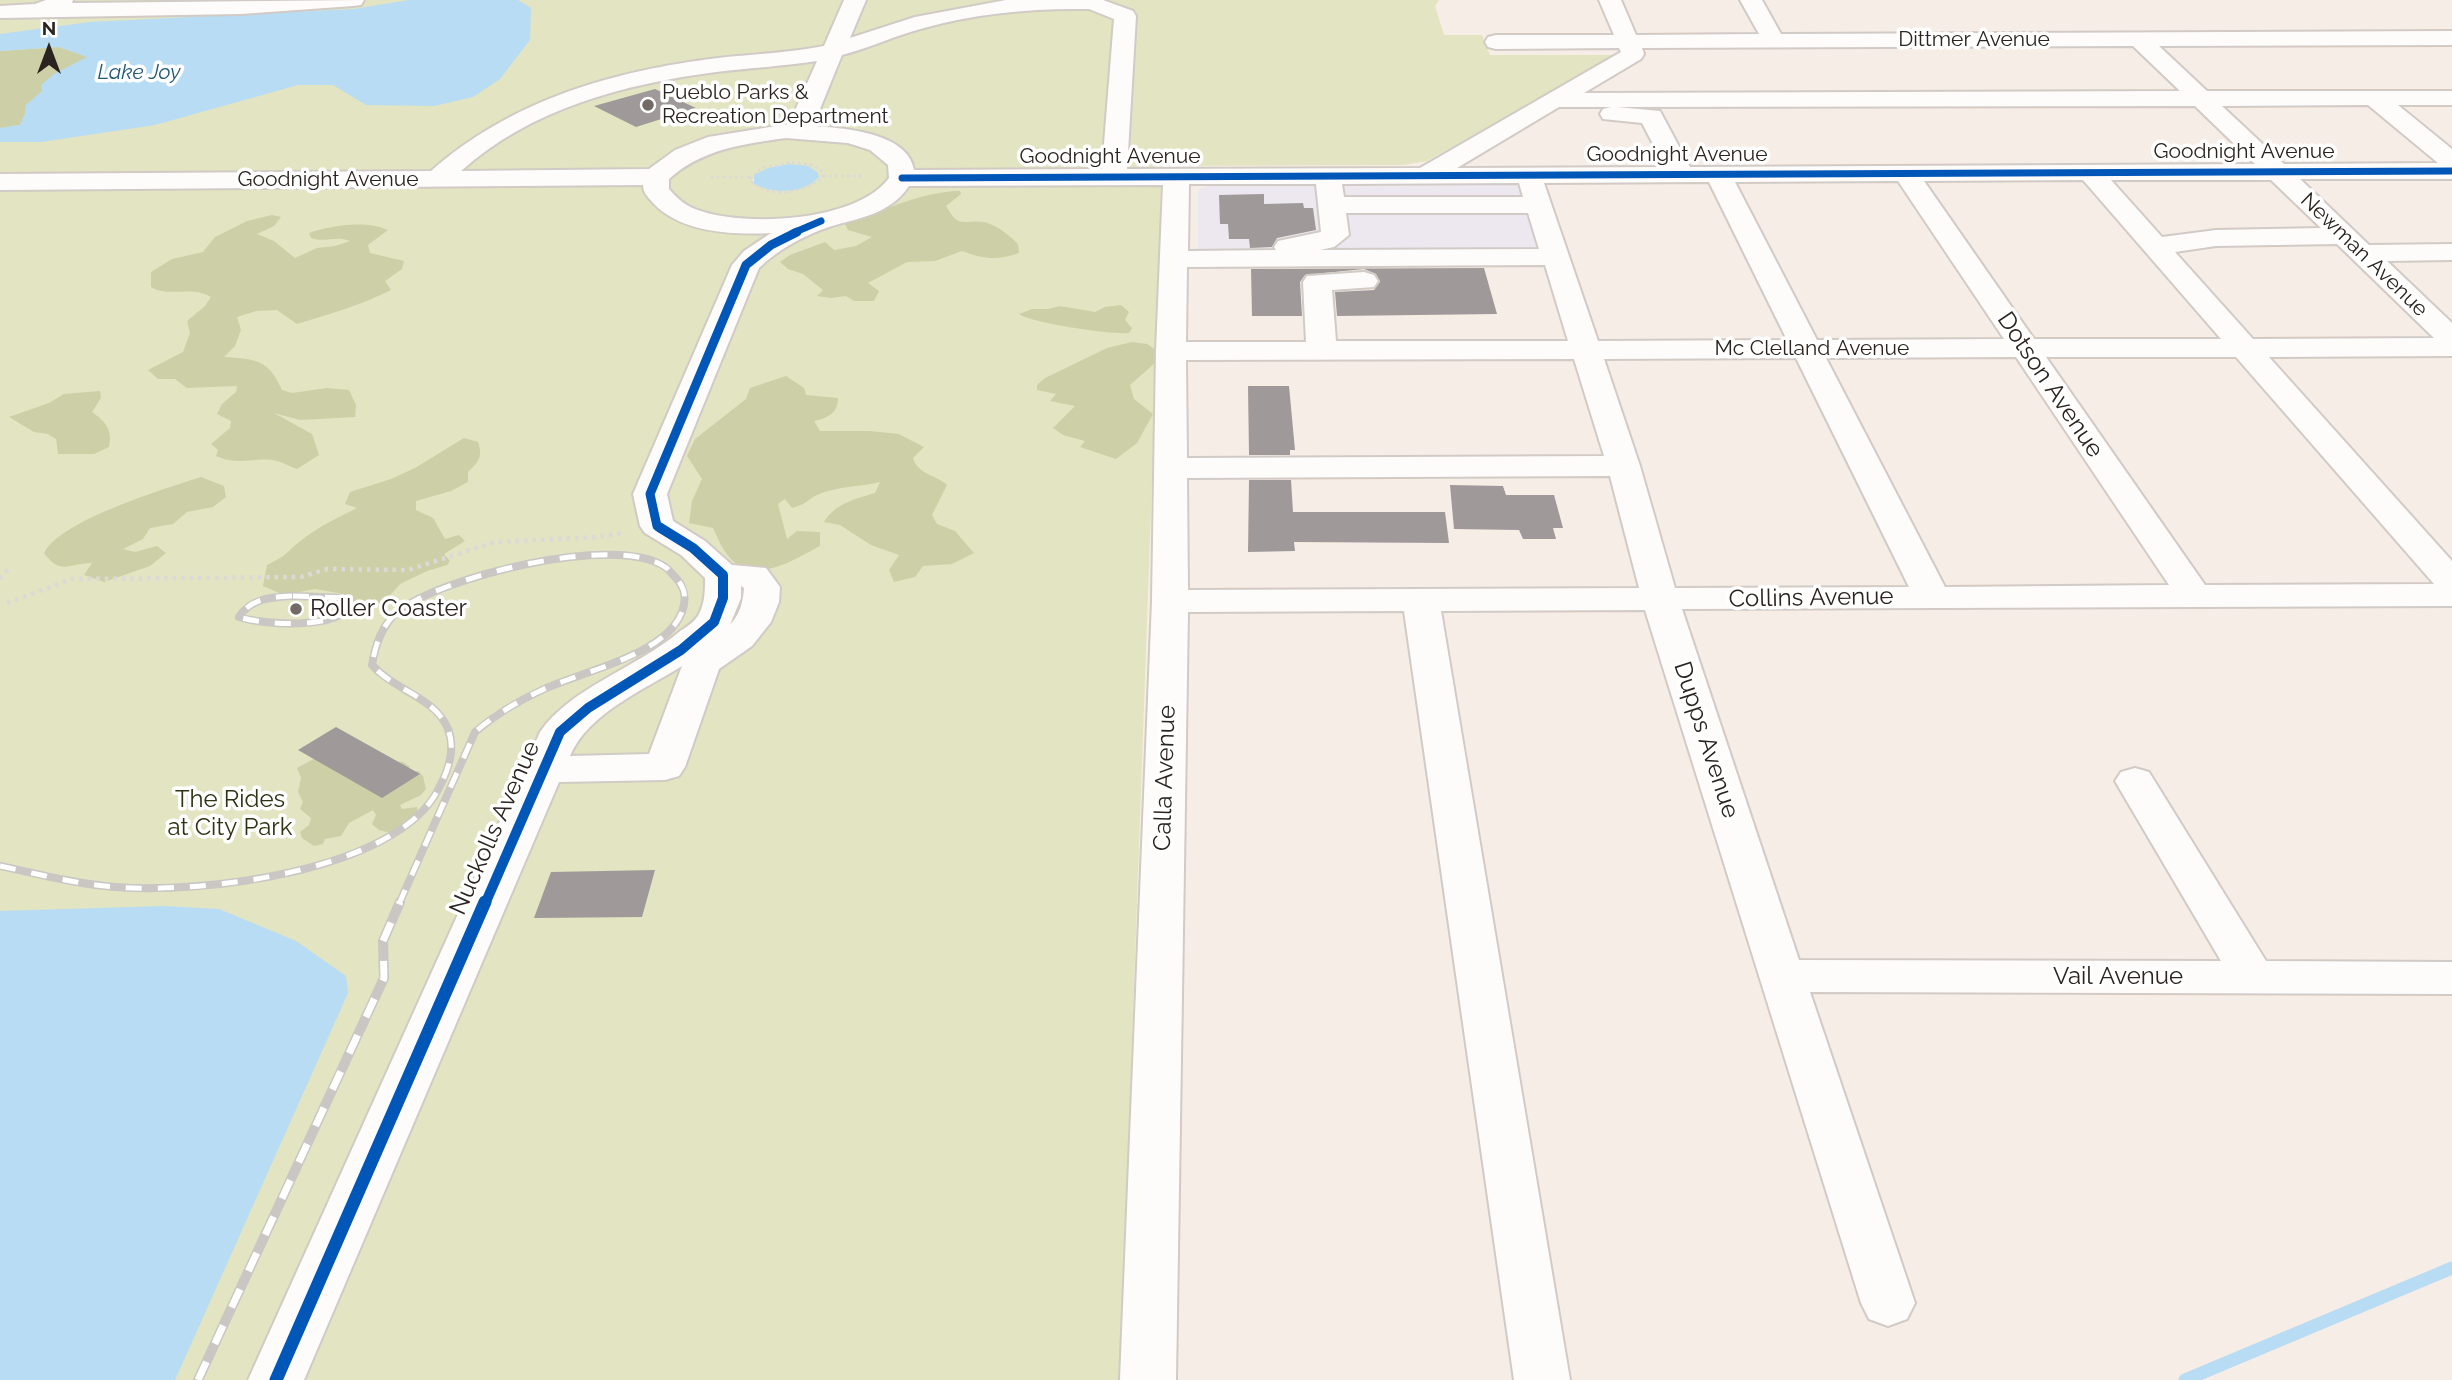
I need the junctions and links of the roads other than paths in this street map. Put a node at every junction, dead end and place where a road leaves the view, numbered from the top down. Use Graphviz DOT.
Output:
graph roads {
  1 [pos="66,0"];
  2 [pos="353,0"];
  3 [pos="855,0"];
  4 [pos="1611,0"];
  5 [pos="1751,0"];
  6 [pos="38,10"];
  7 [pos="0,12"];
  8 [pos="2139,38"];
  9 [pos="2452,38"];
  10 [pos="1630,41"];
  11 [pos="1774,41"];
  12 [pos="1496,42"];
  13 [pos="833,51"];
  14 [pos="2374,98"];
  15 [pos="2452,98"];
  16 [pos="2200,99"];
  17 [pos="1553,100"];
  18 [pos="1529,114"];
  19 [pos="798,132"];
  20 [pos="2452,162"];
  21 [pos="2276,171"];
  22 [pos="2452,171"];
  23 [pos="2090,172"];
  24 [pos="1681,174"];
  25 [pos="1718,174"];
  26 [pos="1906,174"];
  27 [pos="1427,175"];
  28 [pos="1114,176"];
  29 [pos="1328,176"];
  30 [pos="656,177"];
  31 [pos="1176,177"];
  32 [pos="902,178"];
  33 [pos="438,179"];
  34 [pos="0,182"];
  35 [pos="1332,205"];
  36 [pos="821,221"];
  37 [pos="1547,230"];
  38 [pos="1335,235"];
  39 [pos="2353,244"];
  40 [pos="2156,246"];
  41 [pos="2452,252"];
  42 [pos="1276,253"];
  43 [pos="1174,254"];
  44 [pos="1500,276"];
  45 [pos="1412,281"];
  46 [pos="1482,318"];
  47 [pos="2452,339"];
  48 [pos="2245,347"];
  49 [pos="2452,347"];
  50 [pos="2025,348"];
  51 [pos="1808,349"];
  52 [pos="1488,350"];
  53 [pos="1584,350"];
  54 [pos="1171,351"];
  55 [pos="1322,351"];
  56 [pos="1624,467"];
  57 [pos="1170,468"];
  58 [pos="723,575"];
  59 [pos="2452,583"];
  60 [pos="2452,595"];
  61 [pos="1932,596"];
  62 [pos="2194,596"];
  63 [pos="1660,599"];
  64 [pos="1170,601"];
  65 [pos="1421,601"];
  66 [pos="545,769"];
  67 [pos="2135,781"];
  68 [pos="1784,976"];
  69 [pos="2253,977"];
  70 [pos="2452,978"];
  71 [pos="1888,1303"];
  72 [pos="276,1380"];
  73 [pos="1148,1380"];
  74 [pos="1542,1380"];
  1 -- 6 [label="street"];
  2 -- 6 [label="street"];
  3 -- 13 [label="street"];
  4 -- 10 [label="street"];
  5 -- 11 [label="street"];
  6 -- 7 [label="street"];
  8 -- 9 [label="street, Dittmer Avenue"];
  8 -- 11 [label="street, Dittmer Avenue"];
  8 -- 16 [label="street, Newman Avenue"];
  10 -- 11 [label="street, Dittmer Avenue"];
  10 -- 12 [label="street, Dittmer Avenue"];
  10 -- 17 [label="street"];
  13 -- 19 [label="street"];
  13 -- 28 [label="street"];
  13 -- 33 [label="street"];
  14 -- 15 [label="street"];
  14 -- 16 [label="street"];
  14 -- 20 [label="street"];
  16 -- 17 [label="street"];
  16 -- 21 [label="street, Newman Avenue"];
  17 -- 18 [label="street"];
  18 -- 24 [label="street"];
  18 -- 27 [label="street"];
  19 -- 30 [label="street"];
  19 -- 32 [label="street"];
  21 -- 22 [label="street, Goodnight Avenue"];
  21 -- 23 [label="street, Goodnight Avenue"];
  21 -- 39 [label="street, Newman Avenue"];
  23 -- 26 [label="street, Goodnight Avenue"];
  23 -- 40 [label="street"];
  24 -- 25 [label="street, Goodnight Avenue"];
  24 -- 37 [label="street, Goodnight Avenue"];
  25 -- 26 [label="street, Goodnight Avenue"];
  25 -- 51 [label="street"];
  26 -- 50 [label="street, Dotson Avenue"];
  27 -- 29 [label="street, Goodnight Avenue"];
  27 -- 37 [label="street, Goodnight Avenue"];
  28 -- 31 [label="street, Goodnight Avenue"];
  28 -- 32 [label="street, Goodnight Avenue"];
  29 -- 31 [label="street, Goodnight Avenue"];
  29 -- 35 [label="street"];
  30 -- 33 [label="street, Goodnight Avenue"];
  30 -- 36 [label="street"];
  31 -- 43 [label="street, Calla Avenue"];
  32 -- 36 [label="street"];
  33 -- 34 [label="street, Goodnight Avenue"];
  35 -- 37 [label="street"];
  35 -- 38 [label="street"];
  36 -- 58 [label="street"];
  37 -- 38 [label="street"];
  37 -- 42 [label="street"];
  37 -- 44 [label="street"];
  37 -- 53 [label="street, Dupps Avenue"];
  38 -- 42 [label="street"];
  39 -- 40 [label="street"];
  39 -- 41 [label="street"];
  39 -- 47 [label="street, Newman Avenue"];
  40 -- 48 [label="street"];
  42 -- 43 [label="street"];
  43 -- 54 [label="street, Calla Avenue"];
  45 -- 55 [label="street"];
  46 -- 52 [label="street"];
  48 -- 49 [label="street, Mc Clelland Avenue"];
  48 -- 50 [label="street, Mc Clelland Avenue"];
  48 -- 59 [label="street"];
  50 -- 51 [label="street, Mc Clelland Avenue"];
  50 -- 62 [label="street, Dotson Avenue"];
  51 -- 53 [label="street, Mc Clelland Avenue"];
  51 -- 61 [label="street"];
  52 -- 53 [label="street, Mc Clelland Avenue"];
  52 -- 55 [label="street, Mc Clelland Avenue"];
  53 -- 56 [label="street, Dupps Avenue"];
  54 -- 55 [label="street, Mc Clelland Avenue"];
  54 -- 57 [label="street, Calla Avenue"];
  56 -- 57 [label="street"];
  56 -- 63 [label="street, Dupps Avenue"];
  57 -- 64 [label="street, Calla Avenue"];
  58 -- 66 [label="street, Nuckolls Avenue"];
  58 -- 66 [label="street"];
  60 -- 62 [label="street, Collins Avenue"];
  61 -- 62 [label="street, Collins Avenue"];
  61 -- 63 [label="street, Collins Avenue"];
  63 -- 65 [label="street, Collins Avenue"];
  63 -- 68 [label="street, Dupps Avenue"];
  64 -- 65 [label="street, Collins Avenue"];
  64 -- 73 [label="street, Calla Avenue"];
  65 -- 74 [label="street"];
  66 -- 72 [label="street, Nuckolls Avenue"];
  67 -- 69 [label="street"];
  68 -- 69 [label="street, Vail Avenue"];
  68 -- 71 [label="street, Dupps Avenue"];
  69 -- 70 [label="street, Vail Avenue"];
}
